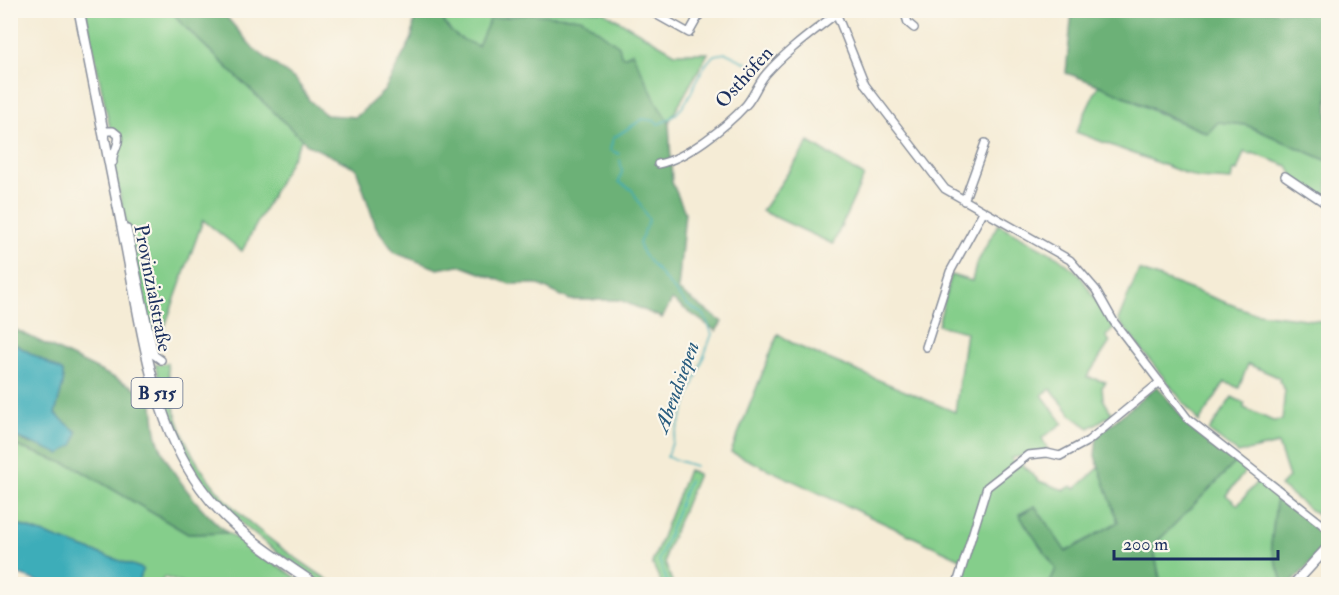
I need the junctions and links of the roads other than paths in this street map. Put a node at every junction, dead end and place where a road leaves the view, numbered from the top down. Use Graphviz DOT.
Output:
graph roads {
  1 [pos="79,10"];
  2 [pos="702,10"];
  3 [pos="904,10"];
  4 [pos="648,11"];
  5 [pos="836,12"];
  6 [pos="914,28"];
  7 [pos="106,131"];
  8 [pos="986,143"];
  9 [pos="658,164"];
  10 [pos="1285,176"];
  11 [pos="964,201"];
  12 [pos="1329,205"];
  13 [pos="983,212"];
  14 [pos="926,347"];
  15 [pos="161,360"];
  16 [pos="1160,382"];
  17 [pos="1328,529"];
  18 [pos="1329,547"];
  19 [pos="315,585"];
  20 [pos="957,585"];
  21 [pos="1294,585"];
  1 -- 7 [label="main road, Provinzialstraße / B 515"];
  2 -- 4 [label="street"];
  3 -- 6 [label="street"];
  5 -- 9 [label="street, Osthöfen"];
  5 -- 11 [label="street"];
  7 -- 15 [label="street, Provinzialstraße"];
  7 -- 19 [label="main road, Provinzialstraße / B 515"];
  8 -- 11 [label="street"];
  10 -- 12 [label="street"];
  11 -- 13 [label="street"];
  13 -- 14 [label="street"];
  13 -- 16 [label="street"];
  16 -- 17 [label="street"];
  16 -- 20 [label="street"];
  18 -- 21 [label="main road"];
}
